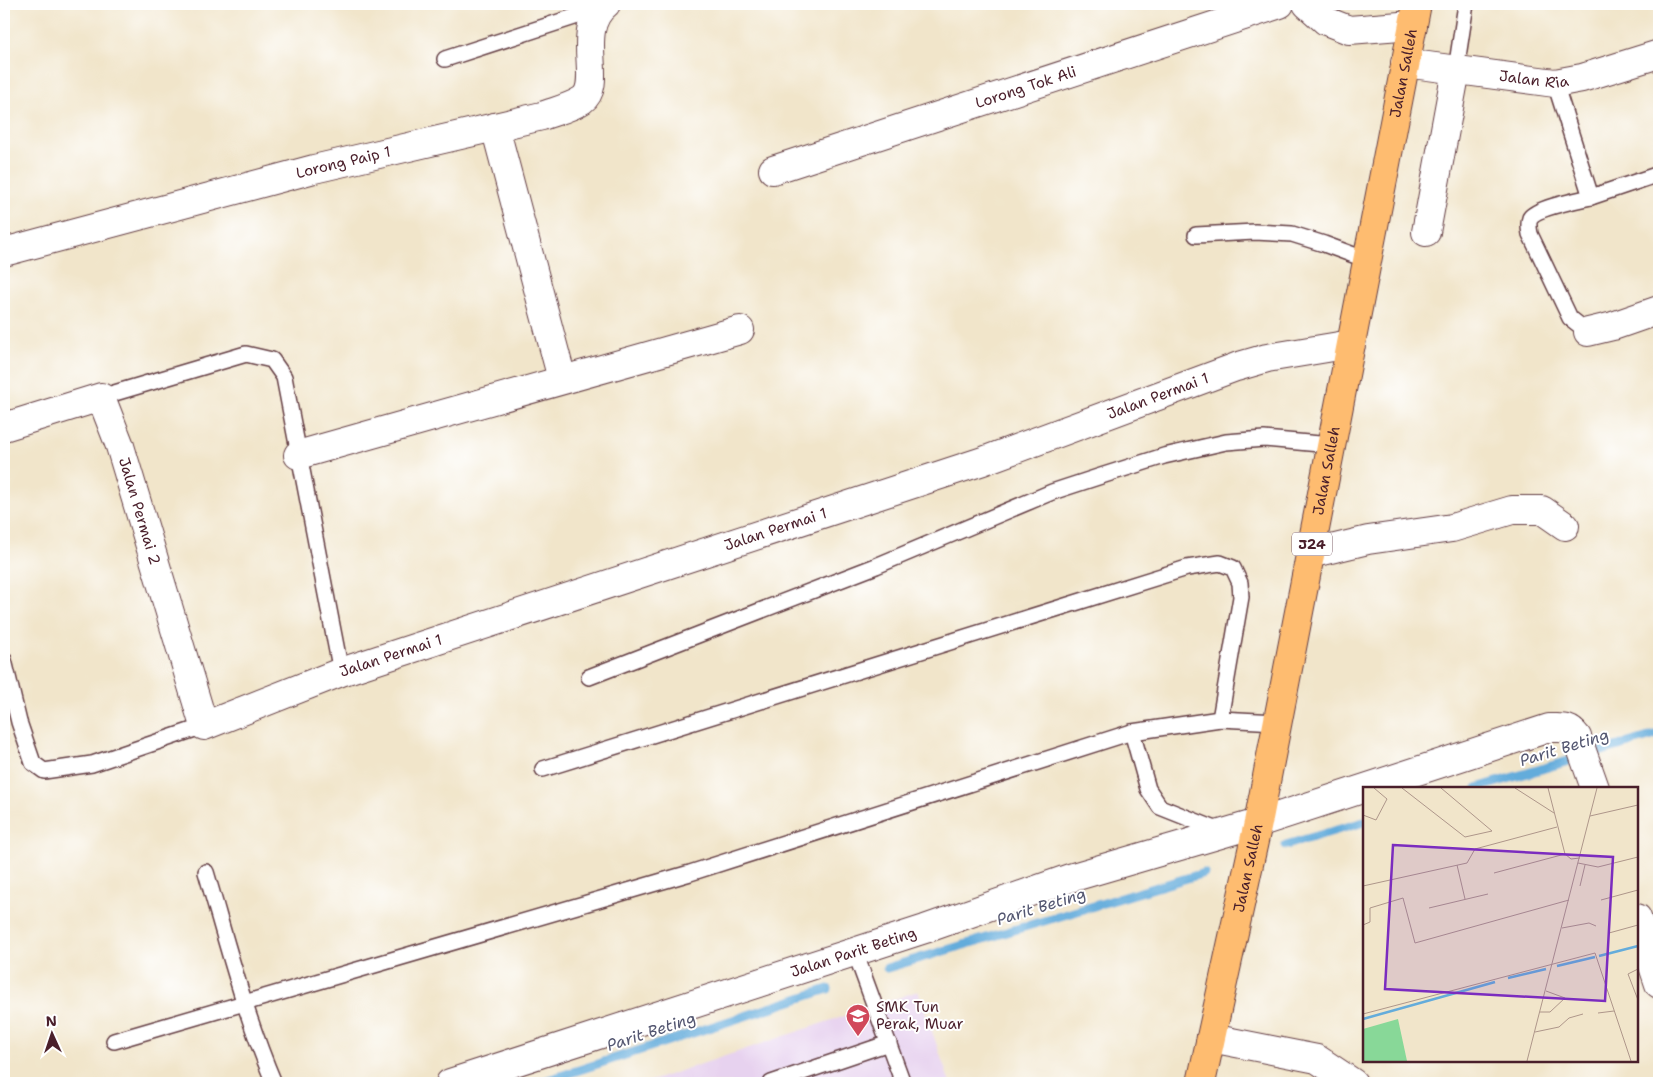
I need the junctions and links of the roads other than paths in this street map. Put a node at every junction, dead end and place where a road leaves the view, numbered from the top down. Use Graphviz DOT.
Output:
graph roads {
  1 [pos="1280,4"];
  2 [pos="1307,4"];
  3 [pos="1466,4"];
  4 [pos="603,6"];
  5 [pos="1415,15"];
  6 [pos="1659,54"];
  7 [pos="445,59"];
  8 [pos="1405,63"];
  9 [pos="1456,70"];
  10 [pos="1555,83"];
  11 [pos="495,127"];
  12 [pos="773,170"];
  13 [pos="1659,174"];
  14 [pos="1591,197"];
  15 [pos="1426,232"];
  16 [pos="1196,236"];
  17 [pos="4,252"];
  18 [pos="1367,260"];
  19 [pos="1659,310"];
  20 [pos="740,330"];
  21 [pos="1588,332"];
  22 [pos="1351,344"];
  23 [pos="562,379"];
  24 [pos="102,397"];
  25 [pos="4,427"];
  26 [pos="1331,445"];
  27 [pos="298,455"];
  28 [pos="1565,526"];
  29 [pos="1310,554"];
  30 [pos="4,660"];
  31 [pos="341,672"];
  32 [pos="589,677"];
  33 [pos="1220,719"];
  34 [pos="1277,722"];
  35 [pos="204,726"];
  36 [pos="1132,732"];
  37 [pos="543,769"];
  38 [pos="1591,777"];
  39 [pos="1368,787"];
  40 [pos="1363,789"];
  41 [pos="1258,823"];
  42 [pos="1225,832"];
  43 [pos="206,872"];
  44 [pos="1638,921"];
  45 [pos="855,952"];
  46 [pos="1659,984"];
  47 [pos="244,1002"];
  48 [pos="1211,1038"];
  49 [pos="114,1040"];
  50 [pos="889,1043"];
  51 [pos="274,1083"];
  52 [pos="450,1083"];
  53 [pos="771,1083"];
  54 [pos="903,1083"];
  55 [pos="1202,1083"];
  56 [pos="1353,1083"];
  1 -- 12 [label="street, Lorong Tok Ali"];
  2 -- 5 [label="street"];
  3 -- 9 [label="lane"];
  4 -- 7 [label="lane"];
  4 -- 11 [label="street, Lorong Paip 1"];
  5 -- 8 [label="main road, Jalan Salleh / J24"];
  6 -- 10 [label="street, Jalan Ria"];
  8 -- 9 [label="street, Jalan Ria"];
  8 -- 18 [label="main road, Jalan Salleh / J24"];
  9 -- 10 [label="street, Jalan Ria"];
  9 -- 15 [label="street"];
  10 -- 14 [label="lane"];
  11 -- 17 [label="street, Lorong Paip 1"];
  11 -- 23 [label="street"];
  13 -- 14 [label="lane"];
  14 -- 21 [label="lane"];
  16 -- 18 [label="lane"];
  18 -- 22 [label="main road, Jalan Salleh / J24"];
  19 -- 21 [label="street"];
  20 -- 23 [label="street"];
  22 -- 26 [label="main road, Jalan Salleh / J24"];
  22 -- 31 [label="street, Jalan Permai 1"];
  23 -- 27 [label="street"];
  24 -- 25 [label="street"];
  24 -- 27 [label="lane"];
  24 -- 35 [label="street, Jalan Permai 2"];
  26 -- 29 [label="main road, Jalan Salleh / J24"];
  26 -- 32 [label="lane"];
  27 -- 31 [label="lane"];
  28 -- 29 [label="street"];
  29 -- 34 [label="main road, Jalan Salleh / J24"];
  30 -- 35 [label="lane"];
  31 -- 35 [label="street, Jalan Permai 1"];
  33 -- 34 [label="lane"];
  33 -- 36 [label="lane"];
  33 -- 37 [label="lane"];
  34 -- 41 [label="main road, Jalan Salleh / J24"];
  36 -- 42 [label="lane"];
  36 -- 47 [label="lane"];
  38 -- 39 [label="street, Jalan Parit Beting"];
  40 -- 41 [label="street, Jalan Parit Beting"];
  41 -- 42 [label="street, Jalan Parit Beting"];
  41 -- 48 [label="main road, Jalan Salleh / J24"];
  42 -- 45 [label="street, Jalan Parit Beting"];
  43 -- 47 [label="lane"];
  44 -- 46 [label="street"];
  45 -- 50 [label="lane"];
  45 -- 52 [label="street, Jalan Parit Beting"];
  47 -- 49 [label="lane"];
  47 -- 51 [label="lane"];
  48 -- 55 [label="main road, Jalan Salleh / J24"];
  48 -- 56 [label="street"];
  50 -- 53 [label="lane"];
  50 -- 54 [label="lane"];
}
